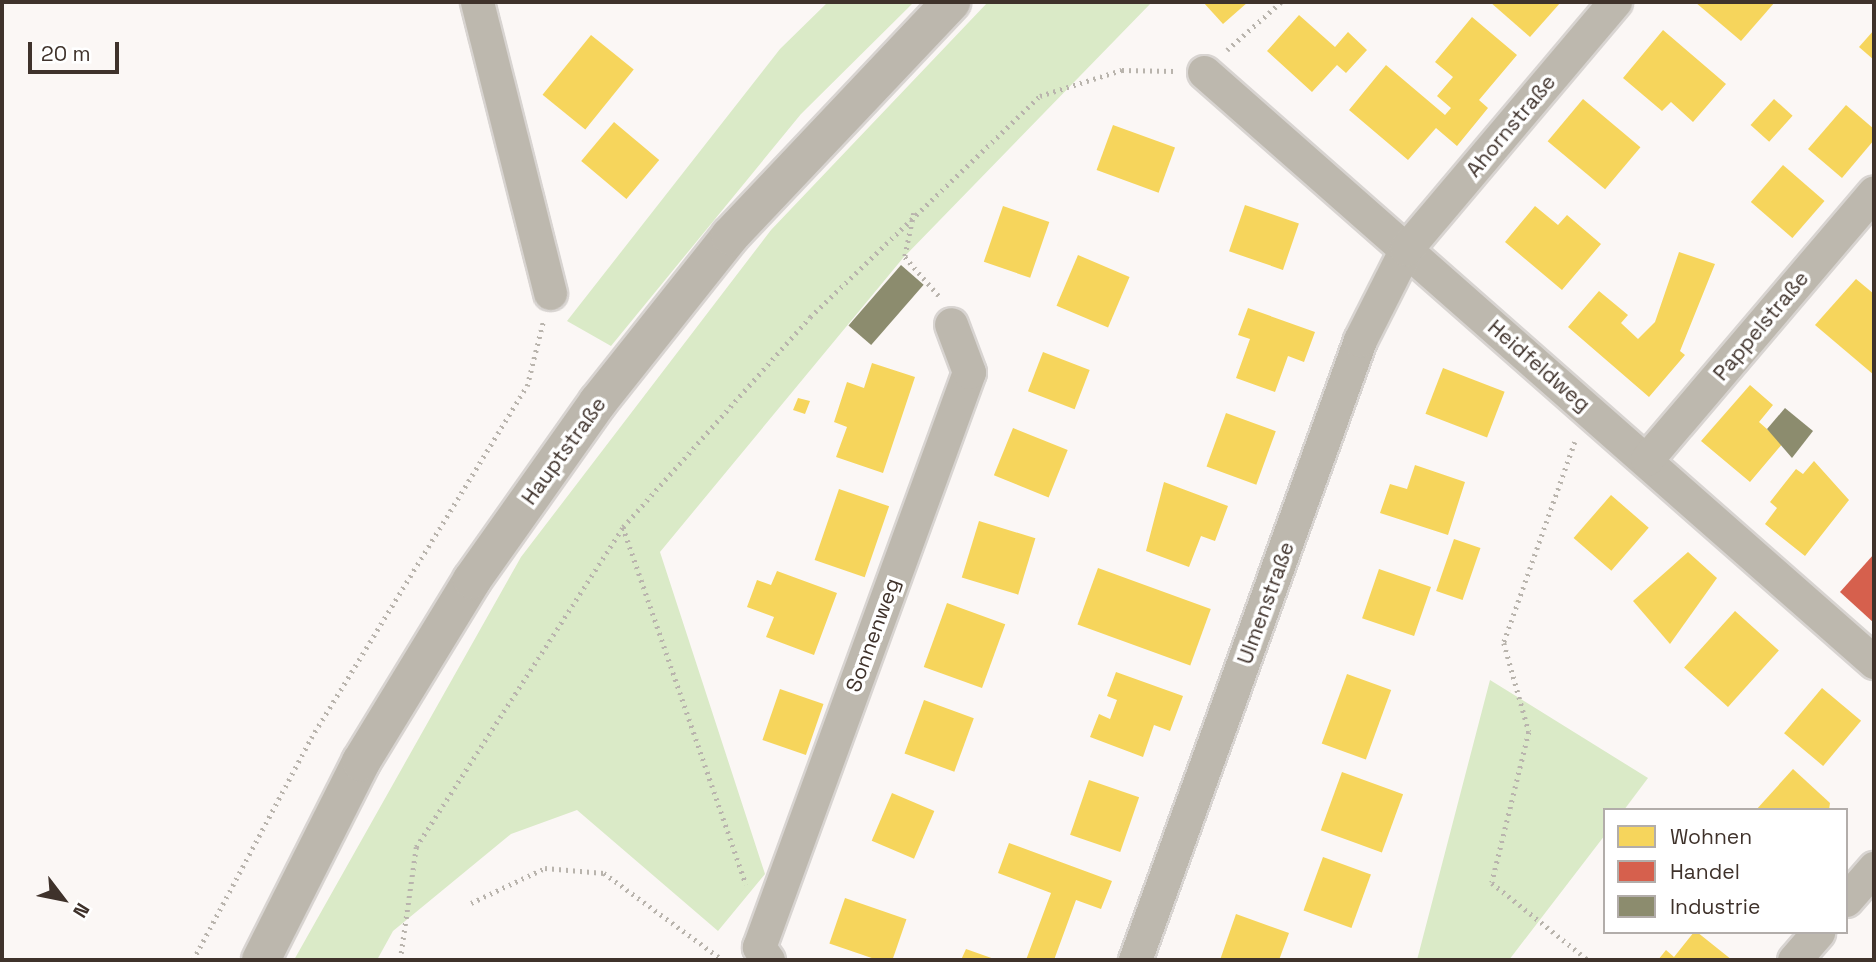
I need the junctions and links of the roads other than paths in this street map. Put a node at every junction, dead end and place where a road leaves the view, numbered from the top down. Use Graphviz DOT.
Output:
graph roads {
  1 [pos="478,2"];
  2 [pos="951,2"];
  3 [pos="1615,2"];
  4 [pos="1204,72"];
  5 [pos="1874,192"];
  6 [pos="1406,249"];
  7 [pos="550,293"];
  8 [pos="951,324"];
  9 [pos="1647,459"];
  10 [pos="1874,662"];
  11 [pos="1874,868"];
  12 [pos="1848,898"];
  13 [pos="1816,934"];
  14 [pos="764,953"];
  15 [pos="261,960"];
  16 [pos="1135,960"];
  17 [pos="1794,960"];
  1 -- 7 [label="street"];
  2 -- 15 [label="main road, Hauptstraße"];
  3 -- 6 [label="street, Ahornstraße"];
  4 -- 6 [label="street, Heidfeldweg"];
  5 -- 9 [label="street, Pappelstraße"];
  6 -- 9 [label="street, Heidfeldweg"];
  6 -- 16 [label="street, Ulmenstraße"];
  8 -- 14 [label="street, Sonnenweg"];
  9 -- 10 [label="street, Heidfeldweg"];
  11 -- 12 [label="street"];
  13 -- 17 [label="street"];
}
